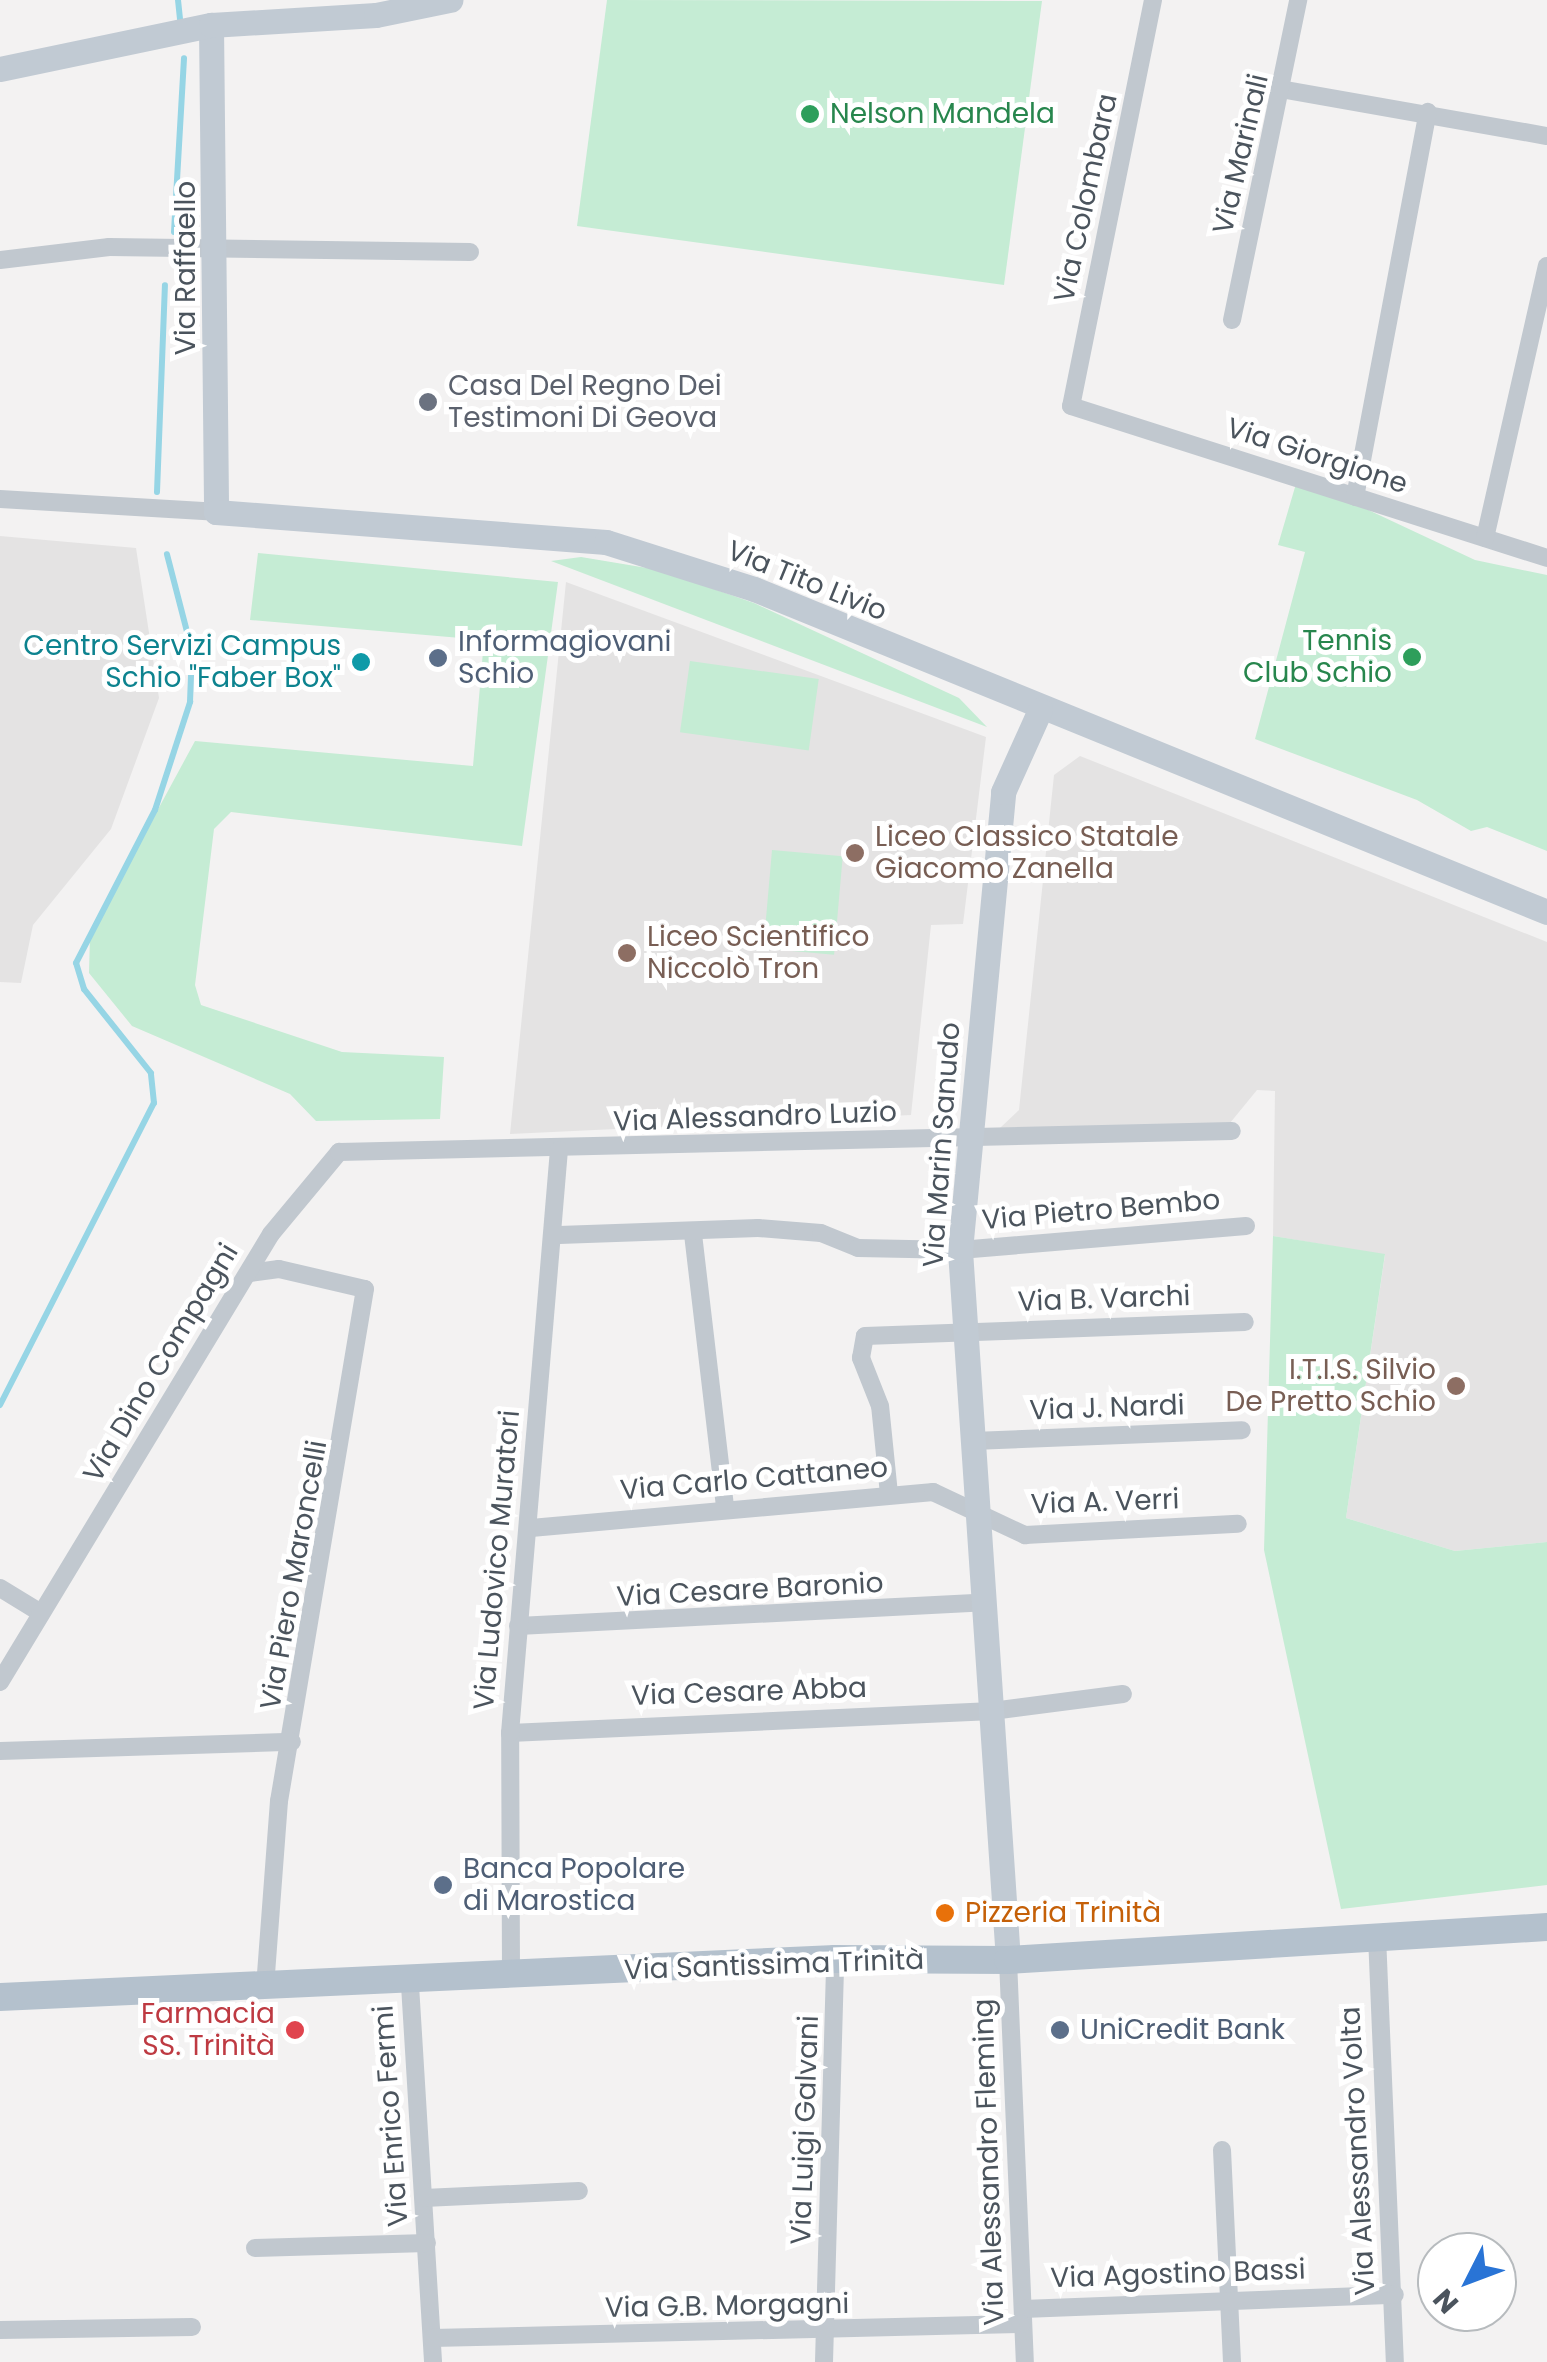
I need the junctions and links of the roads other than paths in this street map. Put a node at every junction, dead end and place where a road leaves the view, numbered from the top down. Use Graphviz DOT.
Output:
graph roads {
  1 [pos="450,0"];
  2 [pos="1153,0"];
  3 [pos="1298,0"];
  4 [pos="200,27"];
  5 [pos="0,69"];
  6 [pos="1286,90"];
  7 [pos="1428,112"];
  8 [pos="1547,136"];
  9 [pos="218,248"];
  10 [pos="470,252"];
  11 [pos="0,260"];
  12 [pos="1547,266"];
  13 [pos="1232,320"];
  14 [pos="1071,406"];
  15 [pos="1355,497"];
  16 [pos="0,499"];
  17 [pos="216,512"];
  18 [pos="1485,538"];
  19 [pos="1547,558"];
  20 [pos="1040,710"];
  21 [pos="1547,912"];
  22 [pos="1232,1131"];
  23 [pos="968,1132"];
  24 [pos="559,1150"];
  25 [pos="339,1152"];
  26 [pos="1246,1226"];
  27 [pos="693,1234"];
  28 [pos="559,1235"];
  29 [pos="960,1250"];
  30 [pos="250,1272"];
  31 [pos="1245,1322"];
  32 [pos="966,1330"];
  33 [pos="1242,1430"];
  34 [pos="973,1441"];
  35 [pos="889,1494"];
  36 [pos="724,1506"];
  37 [pos="978,1514"];
  38 [pos="1238,1524"];
  39 [pos="530,1528"];
  40 [pos="0,1588"];
  41 [pos="984,1602"];
  42 [pos="41,1613"];
  43 [pos="518,1626"];
  44 [pos="0,1682"];
  45 [pos="1124,1694"];
  46 [pos="992,1712"];
  47 [pos="510,1732"];
  48 [pos="292,1742"];
  49 [pos="0,1751"];
  50 [pos="1547,1926"];
  51 [pos="1376,1936"];
  52 [pos="835,1959"];
  53 [pos="1008,1960"];
  54 [pos="510,1976"];
  55 [pos="410,1985"];
  56 [pos="265,1988"];
  57 [pos="0,1997"];
  58 [pos="1222,2150"];
  59 [pos="580,2191"];
  60 [pos="424,2198"];
  61 [pos="427,2243"];
  62 [pos="255,2248"];
  63 [pos="1394,2295"];
  64 [pos="1230,2297"];
  65 [pos="1023,2316"];
  66 [pos="192,2327"];
  67 [pos="0,2330"];
  68 [pos="826,2332"];
  69 [pos="432,2338"];
  70 [pos="433,2362"];
  71 [pos="824,2362"];
  72 [pos="1024,2362"];
  73 [pos="1232,2362"];
  74 [pos="1394,2362"];
  1 -- 4 [label="street"];
  2 -- 14 [label="street, Via Colombara"];
  3 -- 6 [label="street, Via Marinali"];
  4 -- 5 [label="street"];
  4 -- 9 [label="street, Via Raffaello"];
  6 -- 7 [label="street"];
  6 -- 13 [label="street, Via Marinali"];
  7 -- 8 [label="street"];
  7 -- 15 [label="street"];
  9 -- 10 [label="street"];
  9 -- 11 [label="street"];
  9 -- 17 [label="street, Via Raffaello"];
  12 -- 18 [label="street"];
  14 -- 15 [label="street, Via Giorgione"];
  15 -- 18 [label="street, Via Giorgione"];
  16 -- 17 [label="street, Via Tito Livio"];
  17 -- 20 [label="street, Via Tito Livio"];
  18 -- 19 [label="street, Via Giorgione"];
  20 -- 21 [label="street, Via Tito Livio"];
  20 -- 23 [label="street, Via Marin Sanudo"];
  22 -- 23 [label="street, Via Alessandro Luzio"];
  23 -- 24 [label="street, Via Alessandro Luzio"];
  23 -- 29 [label="street, Via Marin Sanudo"];
  24 -- 25 [label="street, Via Alessandro Luzio"];
  24 -- 28 [label="street, Via Ludovico Muratori"];
  25 -- 30 [label="street, Via Dino Compagni"];
  26 -- 29 [label="street, Via Pietro Bembo"];
  27 -- 28 [label="street, Via Pietro Bembo"];
  27 -- 29 [label="street, Via Pietro Bembo"];
  27 -- 36 [label="street"];
  28 -- 39 [label="street, Via Ludovico Muratori"];
  29 -- 32 [label="street, Via Marin Sanudo"];
  30 -- 42 [label="street, Via Dino Compagni"];
  30 -- 48 [label="street, Via Piero Maroncelli"];
  31 -- 32 [label="street, Via B. Varchi"];
  32 -- 34 [label="street, Via Marin Sanudo"];
  32 -- 35 [label="street, Via B. Varchi"];
  33 -- 34 [label="street, Via J. Nardi"];
  34 -- 37 [label="street, Via Marin Sanudo"];
  35 -- 36 [label="street, Via Carlo Cattaneo"];
  35 -- 37 [label="street, Via Carlo Cattaneo"];
  36 -- 39 [label="street, Via Carlo Cattaneo"];
  37 -- 38 [label="street, Via A. Verri"];
  37 -- 41 [label="street, Via Marin Sanudo"];
  39 -- 43 [label="street, Via Ludovico Muratori"];
  40 -- 42 [label="street"];
  41 -- 43 [label="street, Via Cesare Baronio"];
  41 -- 46 [label="street, Via Marin Sanudo"];
  42 -- 44 [label="street, Via Dino Compagni"];
  43 -- 47 [label="street, Via Ludovico Muratori"];
  45 -- 46 [label="street"];
  46 -- 47 [label="street, Via Cesare Abba"];
  46 -- 53 [label="street, Via Marin Sanudo"];
  47 -- 54 [label="street, Via Ludovico Muratori"];
  48 -- 49 [label="street"];
  48 -- 56 [label="street, Via Piero Maroncelli"];
  50 -- 51 [label="main road, Via Santissima Trinità"];
  51 -- 53 [label="main road, Via Santissima Trinità"];
  51 -- 63 [label="street, Via Alessandro Volta"];
  52 -- 53 [label="main road, Via Santissima Trinità"];
  52 -- 54 [label="main road, Via Santissima Trinità"];
  52 -- 68 [label="street, Via Luigi Galvani"];
  53 -- 65 [label="street, Via Alessandro Fleming"];
  54 -- 55 [label="main road, Via Santissima Trinità"];
  55 -- 56 [label="main road, Via Santissima Trinità"];
  55 -- 60 [label="street, Via Enrico Fermi"];
  56 -- 57 [label="main road, Via Santissima Trinità"];
  58 -- 64 [label="street"];
  59 -- 60 [label="street"];
  60 -- 61 [label="street, Via Enrico Fermi"];
  61 -- 62 [label="street, Via Enrico Fermi"];
  61 -- 69 [label="street, Via Enrico Fermi"];
  63 -- 64 [label="street, Via Agostino Bassi"];
  63 -- 74 [label="street, Via Alessandro Volta"];
  64 -- 65 [label="street, Via Agostino Bassi"];
  64 -- 73 [label="street"];
  65 -- 68 [label="street, Via G.B. Morgagni"];
  65 -- 72 [label="street, Via Alessandro Fleming"];
  66 -- 67 [label="street"];
  68 -- 69 [label="street, Via G.B. Morgagni"];
  68 -- 71 [label="street, Via Luigi Galvani"];
  69 -- 70 [label="street, Via Enrico Fermi"];
}
